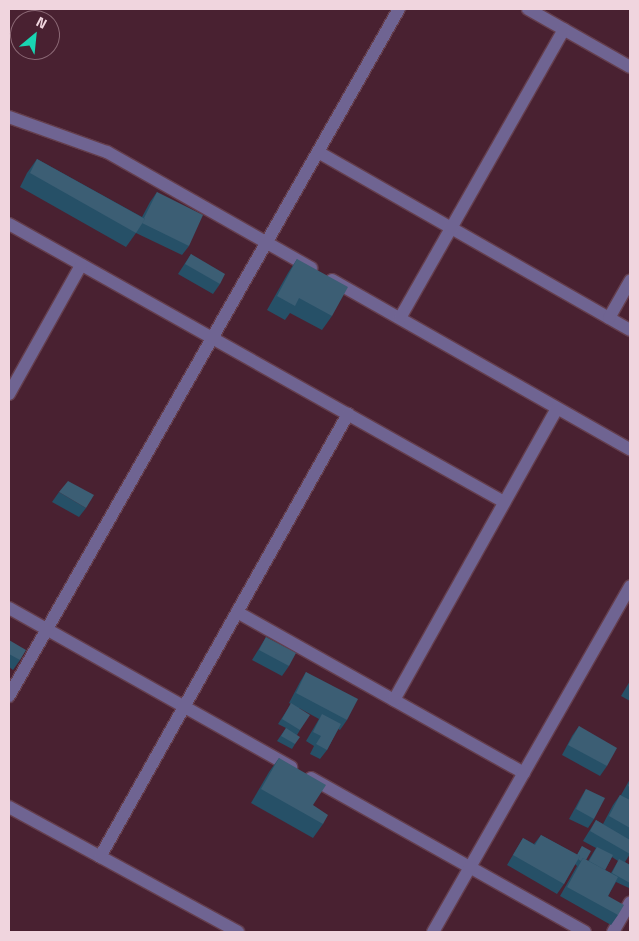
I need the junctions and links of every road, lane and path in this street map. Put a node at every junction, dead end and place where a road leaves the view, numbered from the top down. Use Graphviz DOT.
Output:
graph roads {
  1 [pos="399,9"];
  2 [pos="528,9"];
  3 [pos="564,30"];
  4 [pos="630,67"];
  5 [pos="9,117"];
  6 [pos="318,152"];
  7 [pos="9,224"];
  8 [pos="451,228"];
  9 [pos="266,242"];
  10 [pos="81,265"];
  11 [pos="630,281"];
  12 [pos="400,318"];
  13 [pos="609,318"];
  14 [pos="630,330"];
  15 [pos="212,338"];
  16 [pos="9,394"];
  17 [pos="557,408"];
  18 [pos="348,414"];
  19 [pos="630,449"];
  20 [pos="504,502"];
  21 [pos="630,586"];
  22 [pos="9,608"];
  23 [pos="237,612"];
  24 [pos="47,629"];
  25 [pos="9,696"];
  26 [pos="394,700"];
  27 [pos="184,706"];
  28 [pos="524,773"];
  29 [pos="9,806"];
  30 [pos="100,857"];
  31 [pos="470,868"];
  32 [pos="630,902"];
  33 [pos="238,932"];
  34 [pos="434,932"];
  35 [pos="585,932"];
  36 [pos="613,932"];
  1 -- 6 [label="street"];
  2 -- 3 [label="street"];
  3 -- 4 [label="street"];
  3 -- 8 [label="street"];
  5 -- 9 [label="street"];
  6 -- 8 [label="street"];
  6 -- 9 [label="street"];
  7 -- 10 [label="street"];
  8 -- 12 [label="street"];
  8 -- 13 [label="street"];
  9 -- 12 [label="street"];
  9 -- 15 [label="street"];
  10 -- 15 [label="street"];
  10 -- 16 [label="street"];
  11 -- 13 [label="street"];
  12 -- 17 [label="street"];
  13 -- 14 [label="street"];
  15 -- 18 [label="street"];
  15 -- 24 [label="street"];
  17 -- 19 [label="street"];
  17 -- 20 [label="street"];
  18 -- 20 [label="street"];
  18 -- 23 [label="street"];
  20 -- 26 [label="street"];
  21 -- 28 [label="street"];
  22 -- 24 [label="street"];
  23 -- 26 [label="street"];
  23 -- 27 [label="street"];
  24 -- 25 [label="street"];
  24 -- 27 [label="street"];
  26 -- 28 [label="street"];
  27 -- 30 [label="street"];
  27 -- 31 [label="street"];
  28 -- 31 [label="street"];
  29 -- 30 [label="street"];
  30 -- 33 [label="street"];
  31 -- 34 [label="street"];
  31 -- 35 [label="street"];
  32 -- 36 [label="street"];
}
